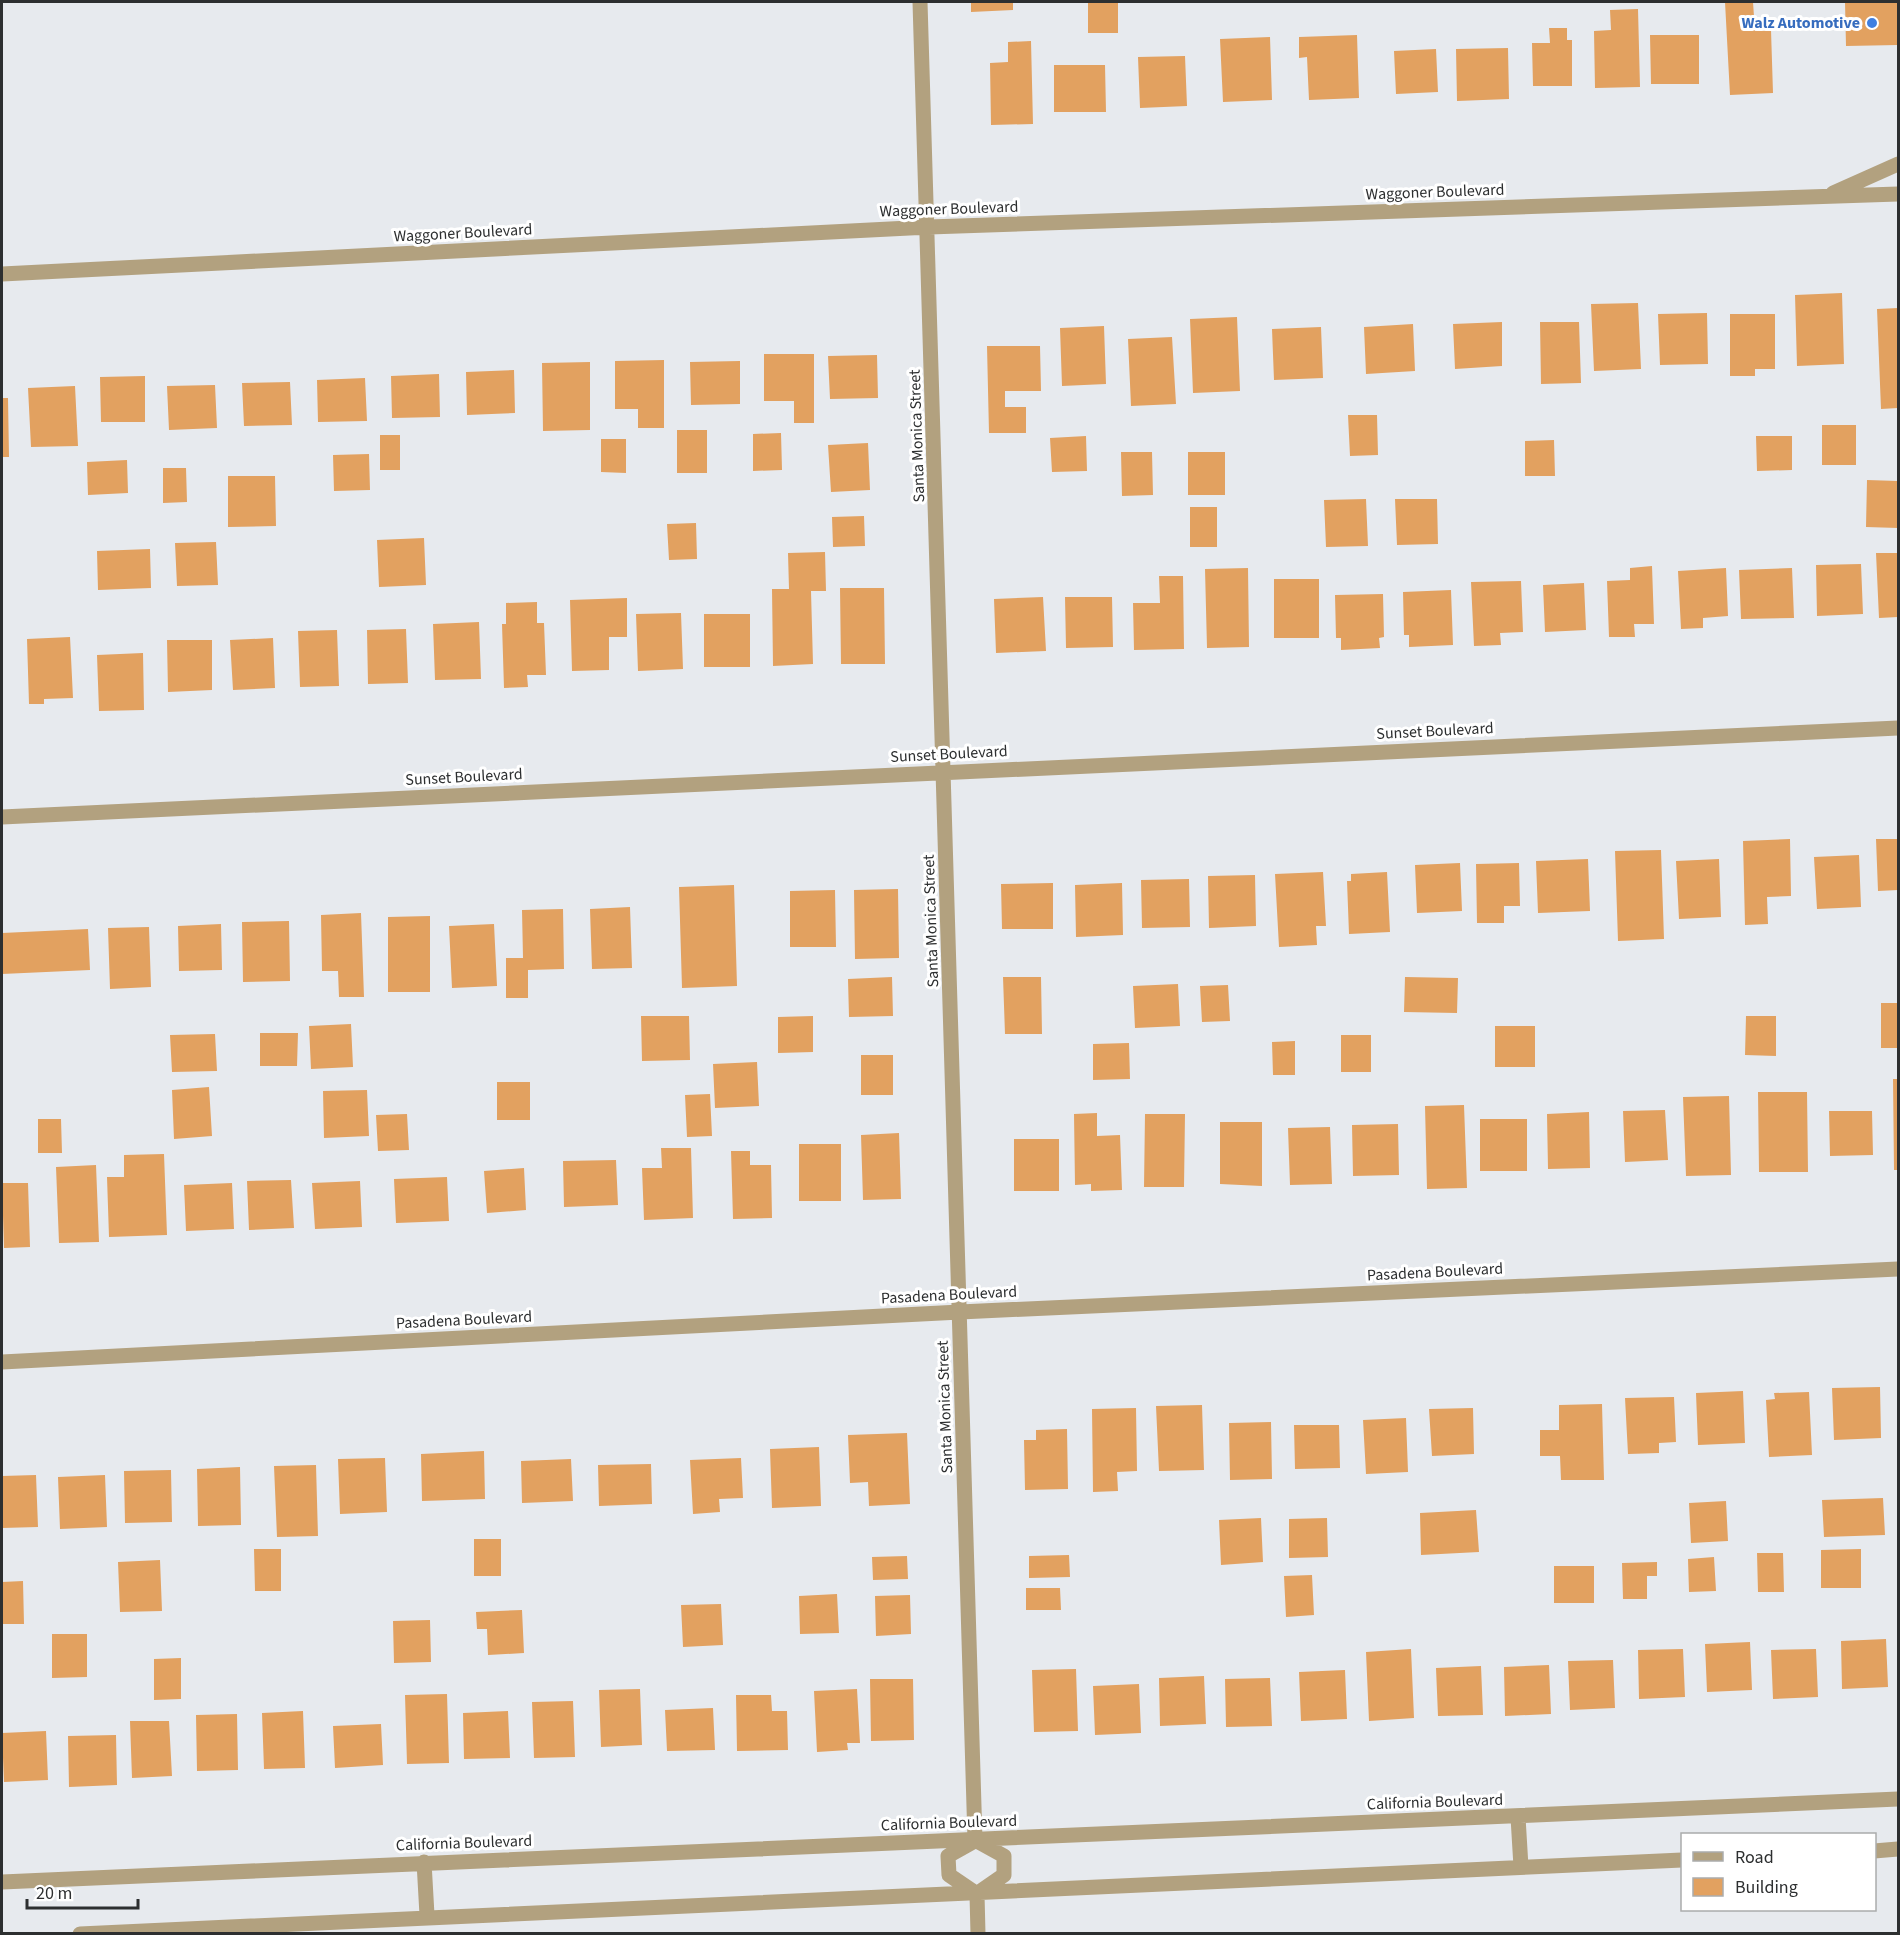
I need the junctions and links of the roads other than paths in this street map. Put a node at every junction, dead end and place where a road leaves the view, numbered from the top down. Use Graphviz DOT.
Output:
graph roads {
  1 [pos="920,2"];
  2 [pos="1899,164"];
  3 [pos="1899,194"];
  4 [pos="1826,197"];
  5 [pos="928,227"];
  6 [pos="2,274"];
  7 [pos="1899,728"];
  8 [pos="945,772"];
  9 [pos="2,817"];
  10 [pos="1899,1269"];
  11 [pos="960,1312"];
  12 [pos="2,1362"];
  13 [pos="1899,1799"];
  14 [pos="1518,1817"];
  15 [pos="975,1840"];
  16 [pos="1899,1849"];
  17 [pos="1876,1851"];
  18 [pos="1681,1860"];
  19 [pos="424,1862"];
  20 [pos="1521,1867"];
  21 [pos="2,1882"];
  22 [pos="977,1894"];
  23 [pos="428,1915"];
  24 [pos="80,1934"];
  25 [pos="978,1934"];
  1 -- 5 [label="street, Santa Monica Street"];
  2 -- 4 [label="street"];
  3 -- 4 [label="street, Waggoner Boulevard"];
  4 -- 5 [label="street, Waggoner Boulevard"];
  5 -- 6 [label="street, Waggoner Boulevard"];
  5 -- 8 [label="street, Santa Monica Street"];
  7 -- 8 [label="street, Sunset Boulevard"];
  8 -- 9 [label="street, Sunset Boulevard"];
  8 -- 11 [label="street, Santa Monica Street"];
  10 -- 11 [label="street, Pasadena Boulevard"];
  11 -- 12 [label="street, Pasadena Boulevard"];
  11 -- 15 [label="street, Santa Monica Street"];
  13 -- 14 [label="street, California Boulevard"];
  14 -- 15 [label="street, California Boulevard"];
  14 -- 20 [label="street"];
  15 -- 19 [label="street, California Boulevard"];
  15 -- 22 [label="street"];
  15 -- 22 [label="street"];
  16 -- 17 [label="street"];
  18 -- 20 [label="street"];
  19 -- 21 [label="street, California Boulevard"];
  19 -- 23 [label="street"];
  20 -- 22 [label="street"];
  22 -- 23 [label="street"];
  22 -- 25 [label="street"];
  23 -- 24 [label="street"];
}
